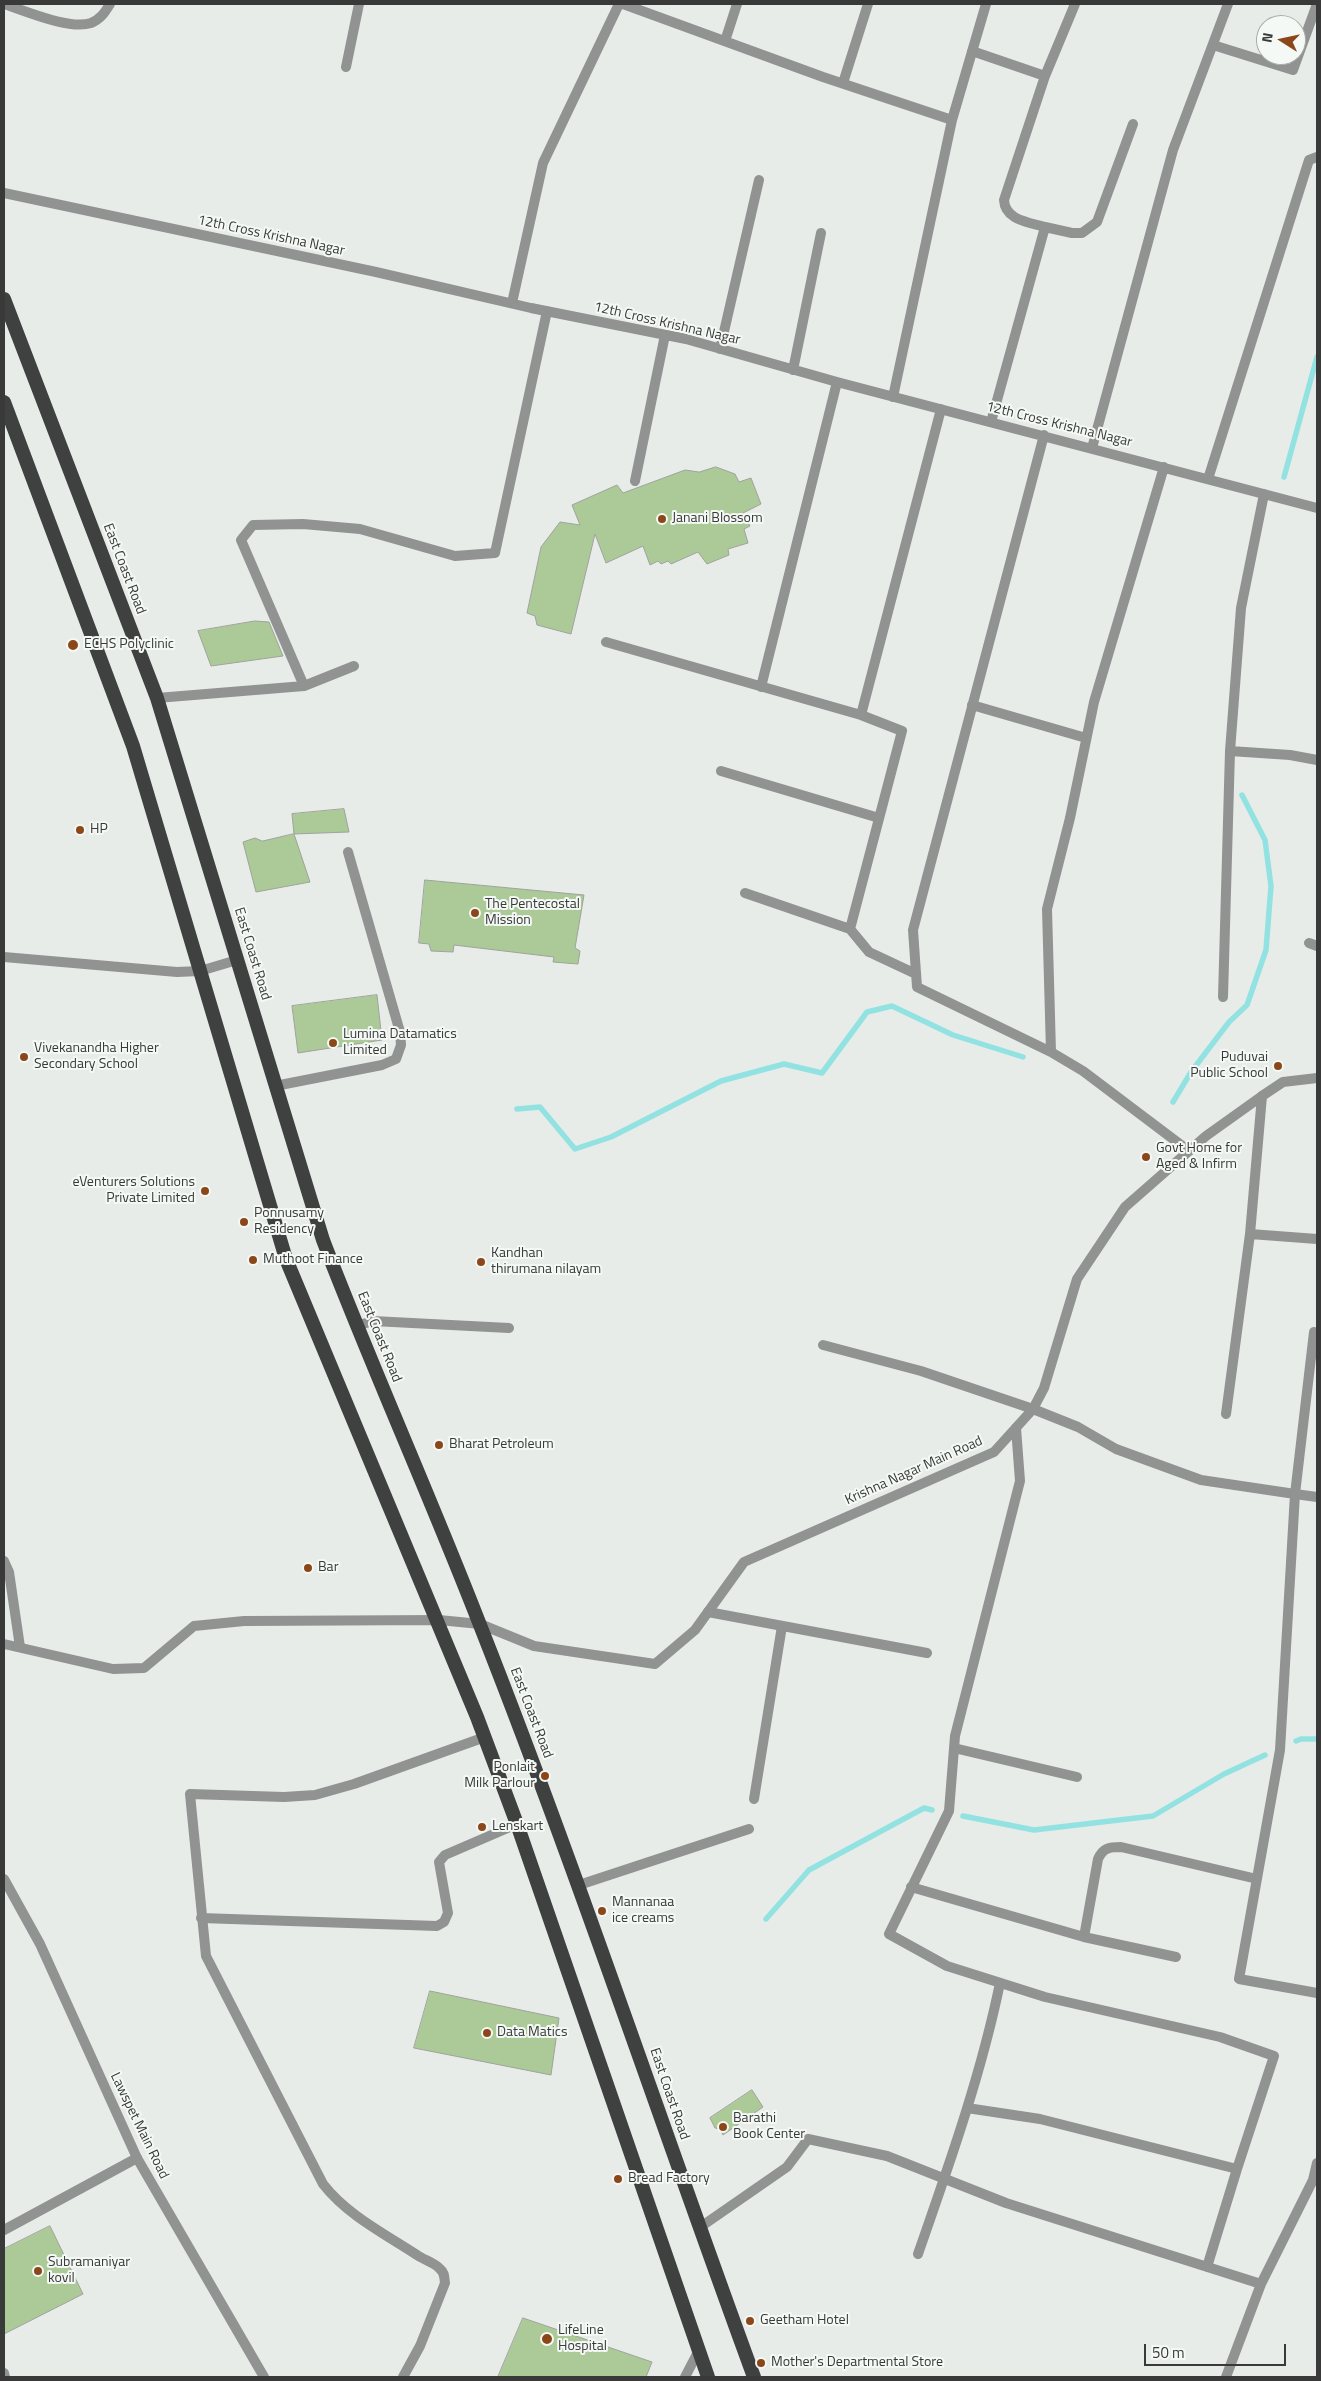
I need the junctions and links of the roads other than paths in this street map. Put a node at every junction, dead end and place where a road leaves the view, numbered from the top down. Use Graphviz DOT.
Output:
graph roads {
  1 [pos="4,4"];
  2 [pos="110,4"];
  3 [pos="359,4"];
  4 [pos="619,4"];
  5 [pos="623,4"];
  6 [pos="737,4"];
  7 [pos="868,4"];
  8 [pos="986,4"];
  9 [pos="1075,4"];
  10 [pos="1228,4"];
  11 [pos="1317,4"];
  12 [pos="725,41"];
  13 [pos="1213,45"];
  14 [pos="972,51"];
  15 [pos="346,66"];
  16 [pos="1045,76"];
  17 [pos="843,83"];
  18 [pos="952,120"];
  19 [pos="1133,124"];
  20 [pos="1317,157"];
  21 [pos="759,180"];
  22 [pos="4,193"];
  23 [pos="1046,227"];
  24 [pos="821,233"];
  25 [pos="4,299"];
  26 [pos="512,303"];
  27 [pos="547,311"];
  28 [pos="665,335"];
  29 [pos="720,349"];
  30 [pos="793,370"];
  31 [pos="837,382"];
  32 [pos="894,397"];
  33 [pos="4,402"];
  34 [pos="941,409"];
  35 [pos="991,422"];
  36 [pos="1044,435"];
  37 [pos="1092,448"];
  38 [pos="1164,466"];
  39 [pos="1208,479"];
  40 [pos="635,481"];
  41 [pos="1264,494"];
  42 [pos="1317,508"];
  43 [pos="606,642"];
  44 [pos="354,666"];
  45 [pos="304,686"];
  46 [pos="761,687"];
  47 [pos="157,698"];
  48 [pos="972,705"];
  49 [pos="861,715"];
  50 [pos="1086,738"];
  51 [pos="1230,751"];
  52 [pos="1317,760"];
  53 [pos="721,772"];
  54 [pos="879,818"];
  55 [pos="348,852"];
  56 [pos="745,893"];
  57 [pos="850,929"];
  58 [pos="4,957"];
  59 [pos="237,960"];
  60 [pos="200,971"];
  61 [pos="916,974"];
  62 [pos="1223,997"];
  63 [pos="1051,1052"];
  64 [pos="1317,1078"];
  65 [pos="275,1086"];
  66 [pos="1262,1096"];
  67 [pos="1189,1150"];
  68 [pos="1250,1234"];
  69 [pos="1317,1239"];
  70 [pos="356,1326"];
  71 [pos="509,1328"];
  72 [pos="1314,1332"];
  73 [pos="823,1345"];
  74 [pos="1033,1409"];
  75 [pos="1226,1414"];
  76 [pos="1016,1428"];
  77 [pos="1294,1494"];
  78 [pos="1317,1497"];
  79 [pos="4,1560"];
  80 [pos="708,1612"];
  81 [pos="439,1620"];
  82 [pos="480,1624"];
  83 [pos="782,1626"];
  84 [pos="4,1644"];
  85 [pos="20,1648"];
  86 [pos="927,1653"];
  87 [pos="485,1737"];
  88 [pos="954,1748"];
  89 [pos="1077,1777"];
  90 [pos="754,1799"];
  91 [pos="517,1824"];
  92 [pos="749,1829"];
  93 [pos="1257,1879"];
  94 [pos="4,1880"];
  95 [pos="579,1885"];
  96 [pos="911,1888"];
  97 [pos="201,1918"];
  98 [pos="1084,1937"];
  99 [pos="1176,1957"];
  100 [pos="1000,1983"];
  101 [pos="1317,1993"];
  102 [pos="966,2108"];
  103 [pos="137,2158"];
  104 [pos="1317,2163"];
  105 [pos="1237,2169"];
  106 [pos="945,2179"];
  107 [pos="699,2228"];
  108 [pos="4,2230"];
  109 [pos="918,2254"];
  110 [pos="1207,2267"];
  111 [pos="1261,2284"];
  112 [pos="698,2352"];
  113 [pos="4,2373"];
  114 [pos="5,2377"];
  115 [pos="264,2377"];
  116 [pos="402,2377"];
  117 [pos="685,2377"];
  118 [pos="708,2377"];
  119 [pos="754,2377"];
  120 [pos="1226,2377"];
  1 -- 2 [label="street"];
  3 -- 15 [label="street"];
  4 -- 26 [label="street"];
  5 -- 12 [label="street"];
  6 -- 12 [label="street"];
  7 -- 17 [label="street"];
  8 -- 14 [label="street"];
  9 -- 16 [label="street"];
  10 -- 13 [label="street"];
  11 -- 13 [label="street"];
  12 -- 17 [label="street"];
  13 -- 37 [label="street"];
  14 -- 16 [label="street"];
  14 -- 18 [label="street"];
  16 -- 23 [label="street"];
  17 -- 18 [label="street"];
  18 -- 32 [label="street"];
  19 -- 23 [label="street"];
  20 -- 39 [label="street"];
  21 -- 29 [label="street"];
  22 -- 26 [label="street, 12th Cross Krishna Nagar"];
  23 -- 35 [label="street"];
  24 -- 30 [label="street"];
  25 -- 47 [label="highway, East Coast Road"];
  26 -- 27 [label="street, 12th Cross Krishna Nagar"];
  27 -- 28 [label="street, 12th Cross Krishna Nagar"];
  27 -- 45 [label="street"];
  28 -- 29 [label="street, 12th Cross Krishna Nagar"];
  28 -- 40 [label="street"];
  29 -- 30 [label="street, 12th Cross Krishna Nagar"];
  30 -- 31 [label="street, 12th Cross Krishna Nagar"];
  31 -- 32 [label="street, 12th Cross Krishna Nagar"];
  31 -- 46 [label="street"];
  32 -- 34 [label="street, 12th Cross Krishna Nagar"];
  33 -- 60 [label="highway"];
  34 -- 35 [label="street, 12th Cross Krishna Nagar"];
  34 -- 49 [label="street"];
  35 -- 36 [label="street, 12th Cross Krishna Nagar"];
  36 -- 37 [label="street, 12th Cross Krishna Nagar"];
  36 -- 48 [label="street"];
  37 -- 38 [label="street, 12th Cross Krishna Nagar"];
  38 -- 39 [label="street, 12th Cross Krishna Nagar"];
  38 -- 50 [label="street"];
  39 -- 41 [label="street, 12th Cross Krishna Nagar"];
  41 -- 42 [label="street, 12th Cross Krishna Nagar"];
  41 -- 51 [label="street"];
  43 -- 46 [label="street"];
  44 -- 45 [label="street"];
  45 -- 47 [label="street"];
  46 -- 49 [label="street"];
  47 -- 59 [label="highway, East Coast Road"];
  48 -- 50 [label="street"];
  48 -- 61 [label="street"];
  49 -- 54 [label="street"];
  50 -- 63 [label="street"];
  51 -- 52 [label="street"];
  51 -- 62 [label="street"];
  53 -- 54 [label="street"];
  54 -- 57 [label="street"];
  55 -- 65 [label="street"];
  56 -- 57 [label="street"];
  57 -- 61 [label="street"];
  58 -- 60 [label="street"];
  59 -- 60 [label="street"];
  59 -- 65 [label="highway, East Coast Road"];
  60 -- 81 [label="highway"];
  61 -- 63 [label="street"];
  63 -- 67 [label="street"];
  64 -- 66 [label="street, Krishna Nagar Main Road"];
  65 -- 70 [label="highway, East Coast Road"];
  66 -- 67 [label="street, Krishna Nagar Main Road"];
  66 -- 68 [label="street"];
  67 -- 74 [label="street, Krishna Nagar Main Road"];
  68 -- 69 [label="street"];
  68 -- 75 [label="street"];
  70 -- 71 [label="street"];
  70 -- 82 [label="highway, East Coast Road"];
  72 -- 77 [label="street"];
  73 -- 74 [label="street"];
  74 -- 76 [label="street, Krishna Nagar Main Road"];
  74 -- 77 [label="street"];
  76 -- 80 [label="street, Krishna Nagar Main Road"];
  76 -- 88 [label="street"];
  77 -- 78 [label="street"];
  77 -- 93 [label="street"];
  79 -- 85 [label="street"];
  80 -- 82 [label="street, Krishna Nagar Main Road"];
  80 -- 83 [label="street"];
  81 -- 82 [label="street"];
  81 -- 85 [label="street"];
  81 -- 87 [label="highway"];
  82 -- 95 [label="highway, East Coast Road"];
  83 -- 86 [label="street"];
  83 -- 90 [label="street"];
  84 -- 85 [label="street"];
  87 -- 91 [label="highway"];
  87 -- 97 [label="street"];
  88 -- 89 [label="street"];
  88 -- 96 [label="street"];
  91 -- 97 [label="street"];
  91 -- 112 [label="highway"];
  92 -- 95 [label="street"];
  93 -- 98 [label="street"];
  93 -- 101 [label="street"];
  94 -- 103 [label="street, Lawspet Main Road"];
  95 -- 107 [label="highway, East Coast Road"];
  96 -- 98 [label="street"];
  96 -- 100 [label="street"];
  97 -- 116 [label="street"];
  98 -- 99 [label="street"];
  100 -- 102 [label="street"];
  100 -- 105 [label="street"];
  102 -- 105 [label="street"];
  102 -- 106 [label="street"];
  103 -- 108 [label="street"];
  103 -- 115 [label="street, Lawspet Main Road"];
  104 -- 111 [label="street"];
  105 -- 110 [label="street"];
  106 -- 107 [label="street"];
  106 -- 109 [label="street"];
  106 -- 110 [label="street"];
  107 -- 119 [label="highway, East Coast Road"];
  110 -- 111 [label="street"];
  111 -- 120 [label="street"];
  112 -- 117 [label="street"];
  112 -- 118 [label="highway"];
  113 -- 114 [label="street"];
}
